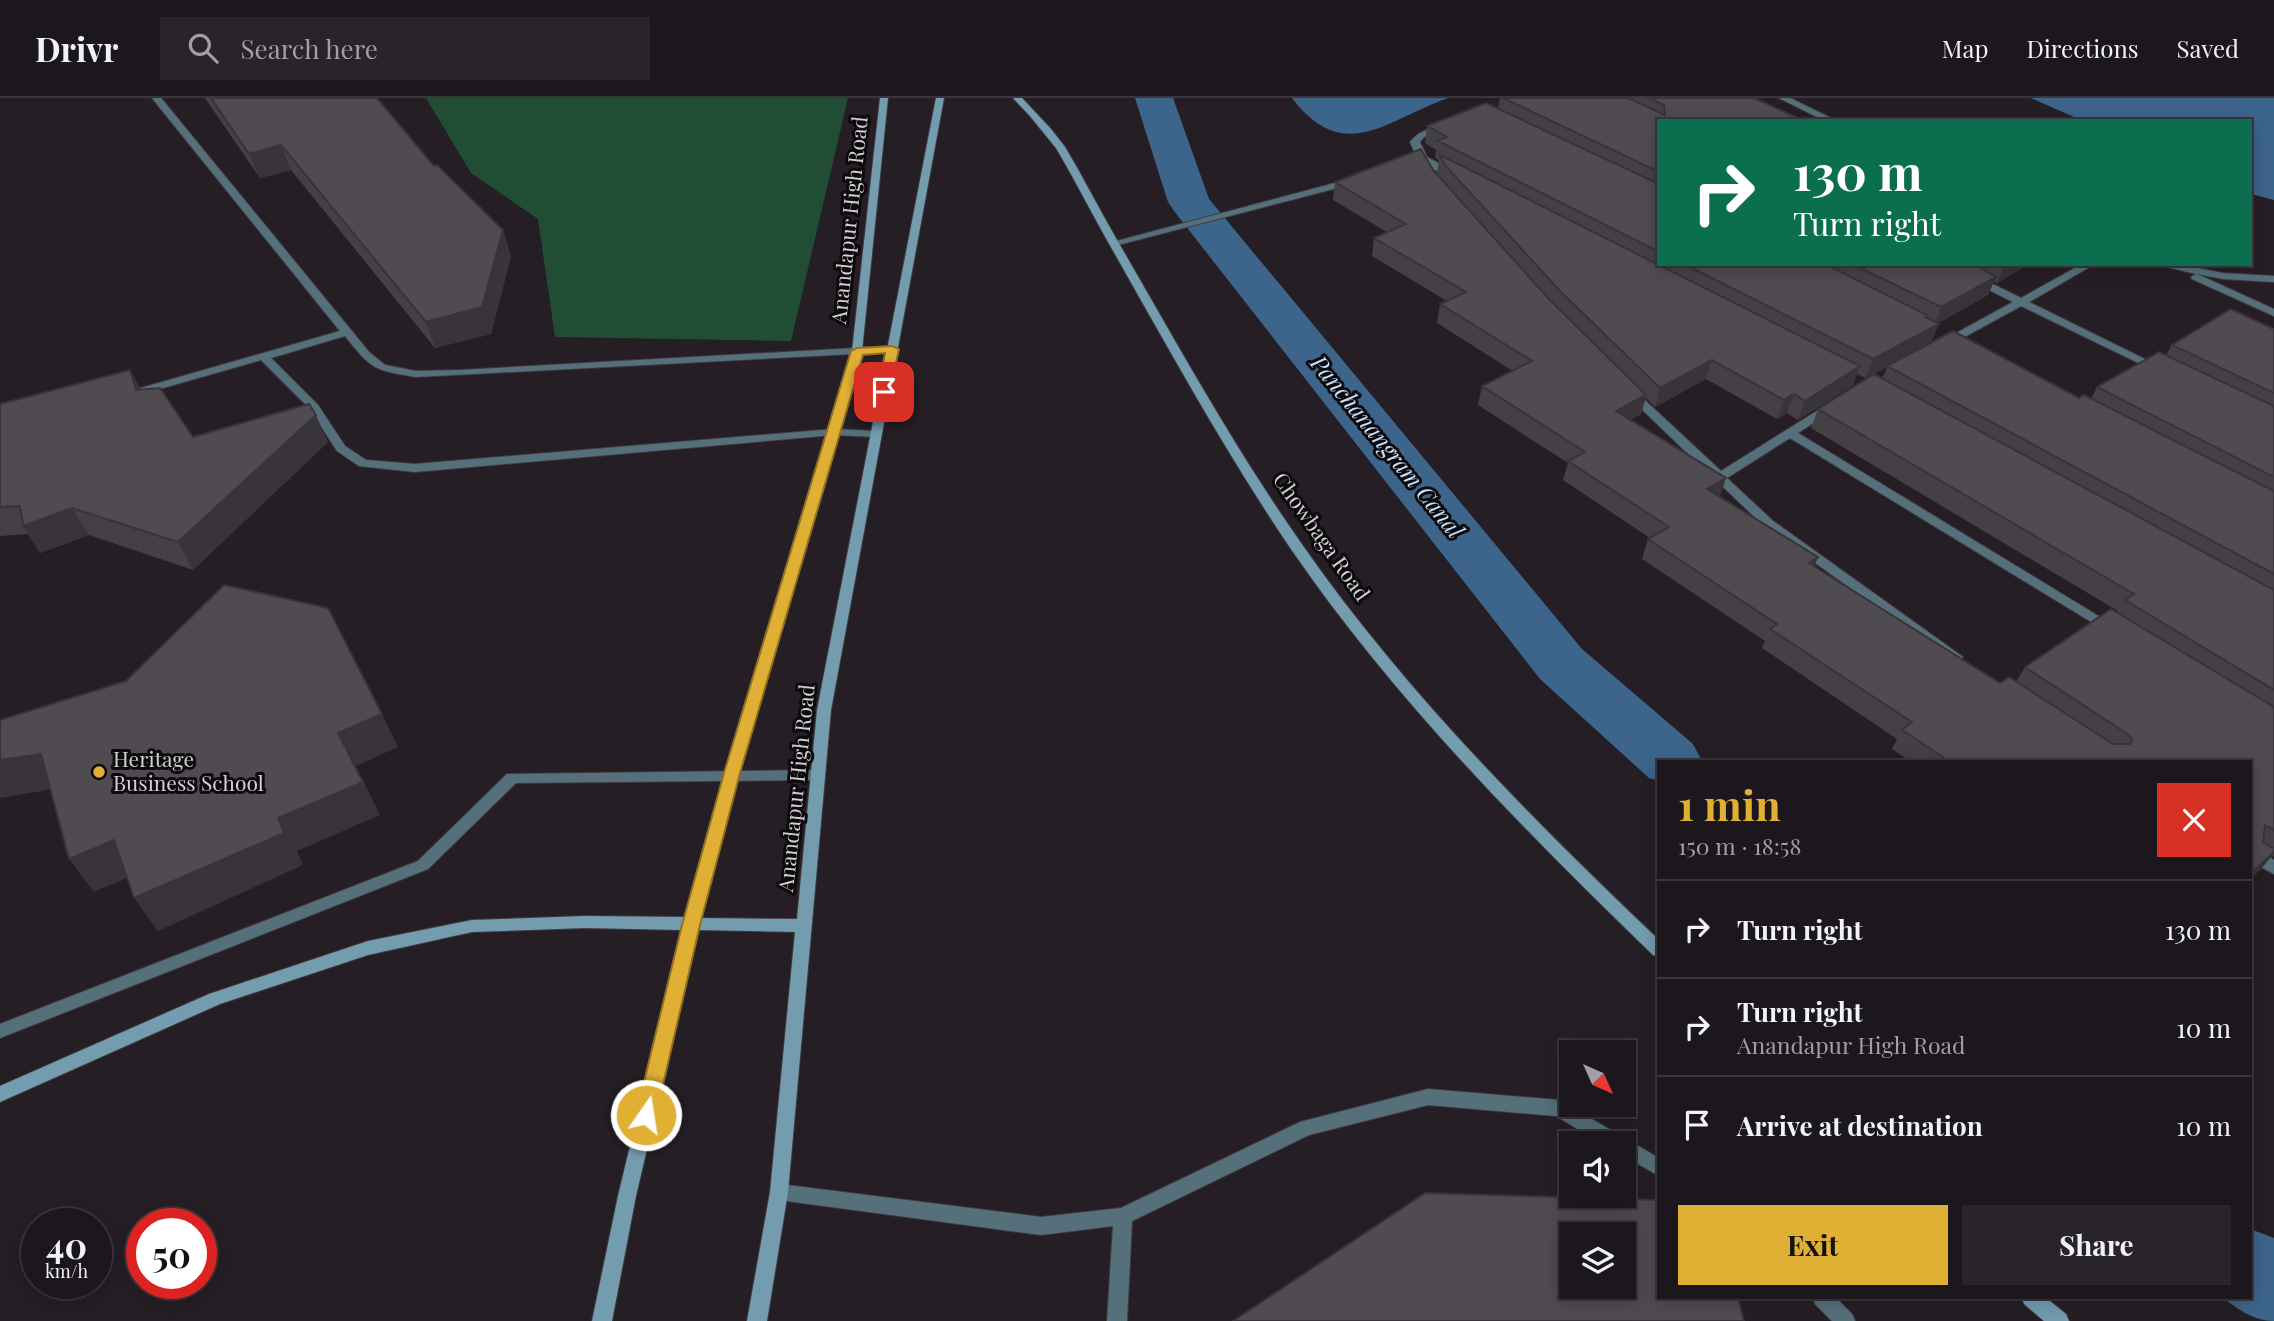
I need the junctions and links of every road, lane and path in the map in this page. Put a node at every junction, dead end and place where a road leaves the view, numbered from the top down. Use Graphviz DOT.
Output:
graph roads {
  1 [pos="156,98"];
  2 [pos="884,98"];
  3 [pos="940,98"];
  4 [pos="1017,98"];
  5 [pos="1783,98"];
  6 [pos="1829,119"];
  7 [pos="1456,121"];
  8 [pos="1423,159"];
  9 [pos="1398,166"];
  10 [pos="1431,176"];
  11 [pos="1460,177"];
  12 [pos="1361,178"];
  13 [pos="1114,243"];
  14 [pos="1947,266"];
  15 [pos="2087,266"];
  16 [pos="2167,266"];
  17 [pos="2178,269"];
  18 [pos="2274,279"];
  19 [pos="2023,303"];
  20 [pos="2274,313"];
  21 [pos="1931,332"];
  22 [pos="345,333"];
  23 [pos="1949,341"];
  24 [pos="1937,347"];
  25 [pos="1961,348"];
  26 [pos="892,349"];
  27 [pos="857,351"];
  28 [pos="263,356"];
  29 [pos="2174,376"];
  30 [pos="1620,382"];
  31 [pos="119,397"];
  32 [pos="1844,398"];
  33 [pos="834,432"];
  34 [pos="1790,433"];
  35 [pos="876,434"];
  36 [pos="1717,479"];
  37 [pos="2121,634"];
  38 [pos="1963,662"];
  39 [pos="732,773"];
  40 [pos="818,775"];
  41 [pos="2252,854"];
  42 [pos="2274,868"];
  43 [pos="691,925"];
  44 [pos="804,926"];
  45 [pos="1657,948"];
  46 [pos="0,1031"];
  47 [pos="0,1094"];
  48 [pos="1597,1131"];
  49 [pos="1636,1154"];
  50 [pos="1657,1167"];
  51 [pos="779,1192"];
  52 [pos="1123,1216"];
  53 [pos="1824,1299"];
  54 [pos="2033,1299"];
  55 [pos="602,1321"];
  56 [pos="757,1321"];
  57 [pos="1117,1321"];
  58 [pos="1845,1321"];
  59 [pos="2059,1321"];
  1 -- 22 [label="street"];
  2 -- 27 [label="main road, Anandapur High Road"];
  3 -- 26 [label="main road, Anandapur High Road"];
  4 -- 13 [label="main road, Chowbaga Road"];
  5 -- 6 [label="street"];
  7 -- 8 [label="street"];
  8 -- 9 [label="street"];
  8 -- 10 [label="street"];
  8 -- 11 [label="street"];
  12 -- 13 [label="street"];
  13 -- 45 [label="main road, Chowbaga Road"];
  14 -- 19 [label="street"];
  15 -- 19 [label="street"];
  16 -- 17 [label="street"];
  17 -- 18 [label="street"];
  17 -- 20 [label="street"];
  19 -- 23 [label="street"];
  19 -- 29 [label="street"];
  21 -- 23 [label="street"];
  22 -- 27 [label="street"];
  22 -- 28 [label="street"];
  23 -- 24 [label="street"];
  23 -- 25 [label="street"];
  26 -- 27 [label="street"];
  26 -- 35 [label="main road, Anandapur High Road"];
  27 -- 33 [label="main road, Anandapur High Road"];
  28 -- 31 [label="street"];
  28 -- 33 [label="street"];
  30 -- 36 [label="street"];
  32 -- 34 [label="street"];
  33 -- 35 [label="street"];
  33 -- 39 [label="main road, Anandapur High Road"];
  34 -- 36 [label="street"];
  34 -- 37 [label="street"];
  35 -- 40 [label="main road, Anandapur High Road"];
  36 -- 38 [label="street"];
  39 -- 40 [label="street"];
  39 -- 43 [label="main road, Anandapur High Road"];
  39 -- 46 [label="street"];
  40 -- 44 [label="main road, Anandapur High Road"];
  41 -- 42 [label="street"];
  43 -- 44 [label="main road"];
  43 -- 47 [label="main road"];
  43 -- 55 [label="main road, Anandapur High Road"];
  44 -- 51 [label="main road, Anandapur High Road"];
  48 -- 52 [label="street"];
  49 -- 50 [label="street"];
  51 -- 52 [label="street"];
  51 -- 56 [label="main road, Anandapur High Road"];
  52 -- 57 [label="street"];
  53 -- 58 [label="street"];
  54 -- 59 [label="main road"];
}
